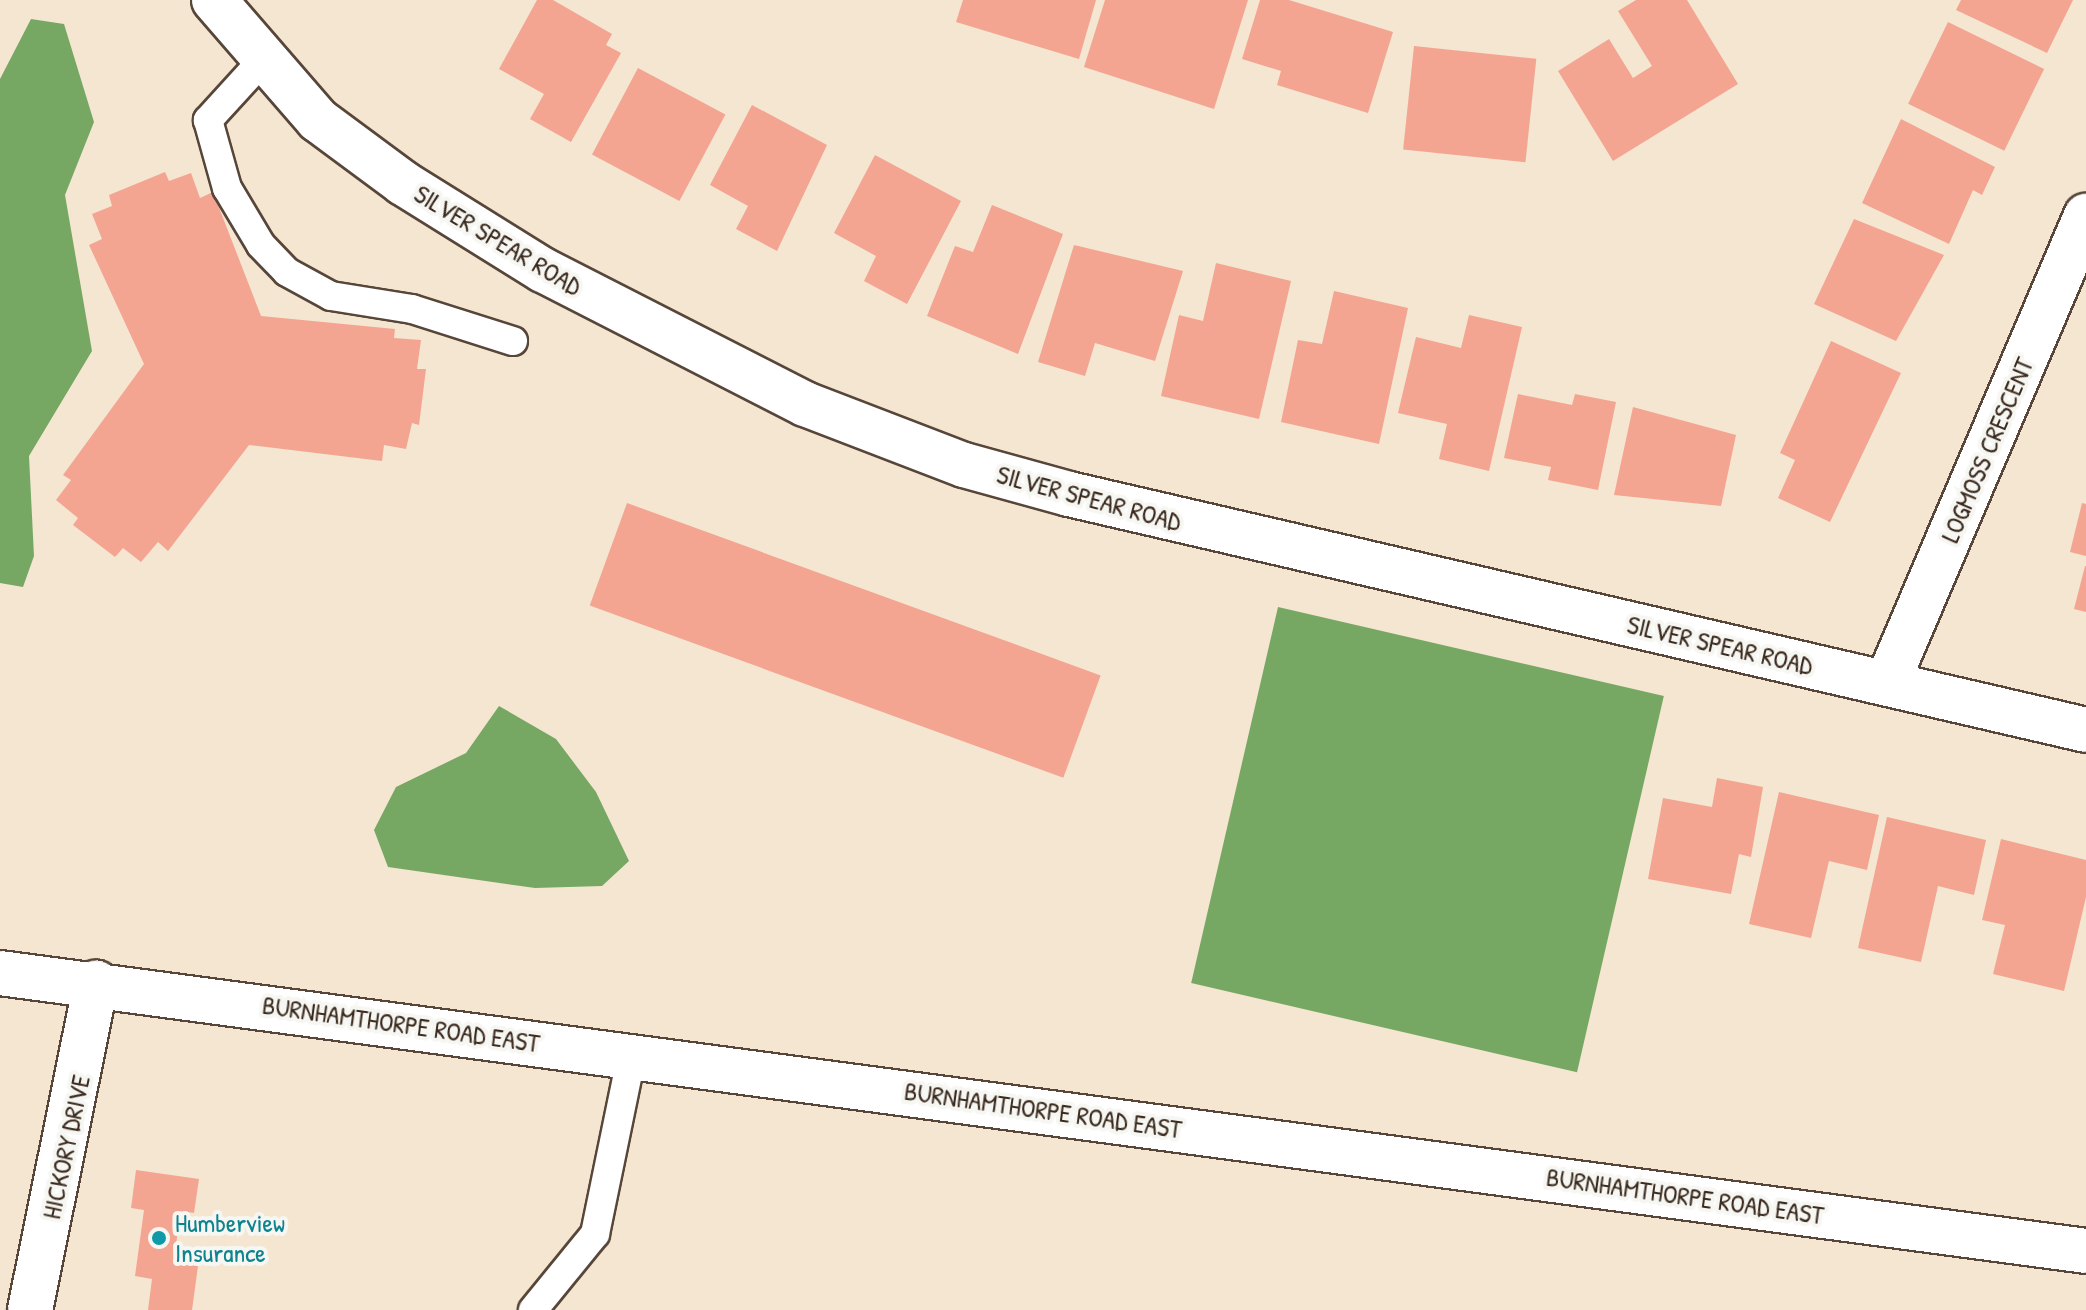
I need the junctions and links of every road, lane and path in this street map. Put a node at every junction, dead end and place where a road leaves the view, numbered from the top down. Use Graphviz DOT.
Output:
graph roads {
  1 [pos="214,0"];
  2 [pos="261,62"];
  3 [pos="2086,216"];
  4 [pos="513,341"];
  5 [pos="1887,683"];
  6 [pos="2086,730"];
  7 [pos="0,973"];
  8 [pos="96,983"];
  9 [pos="632,1054"];
  10 [pos="2086,1251"];
  11 [pos="30,1310"];
  12 [pos="533,1310"];
  1 -- 2 [label="street, SILVER SPEAR ROAD"];
  2 -- 4 [label="lane"];
  2 -- 5 [label="street, SILVER SPEAR ROAD"];
  3 -- 5 [label="street, LOGMOSS CRESCENT"];
  5 -- 6 [label="street, SILVER SPEAR ROAD"];
  7 -- 8 [label="street, BURNHAMTHORPE ROAD EAST"];
  8 -- 9 [label="street, BURNHAMTHORPE ROAD EAST"];
  8 -- 11 [label="street, HICKORY DRIVE"];
  9 -- 10 [label="street, BURNHAMTHORPE ROAD EAST"];
  9 -- 12 [label="lane"];
}
